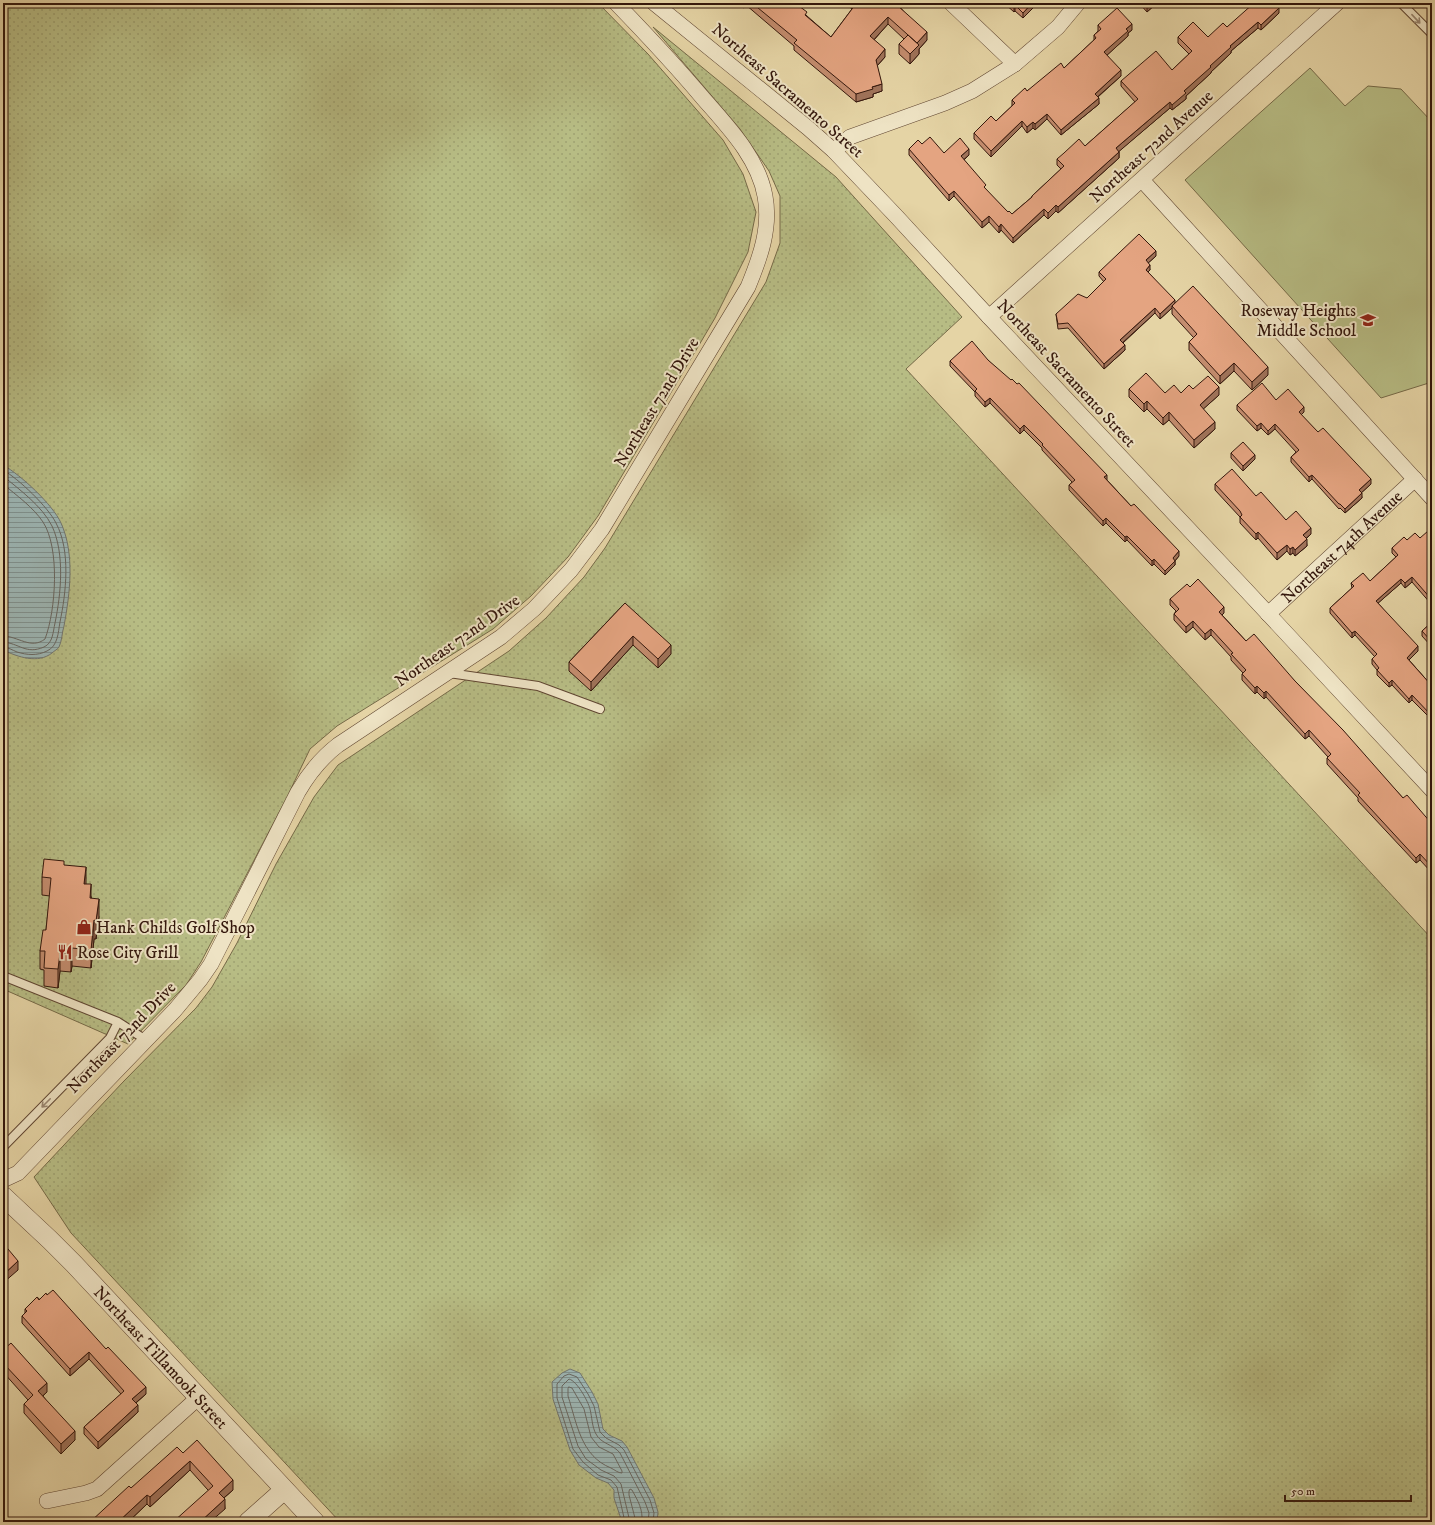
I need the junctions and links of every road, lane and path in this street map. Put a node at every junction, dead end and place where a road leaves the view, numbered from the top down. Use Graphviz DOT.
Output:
graph roads {
  1 [pos="616,3"];
  2 [pos="654,3"];
  3 [pos="950,3"];
  4 [pos="1078,3"];
  5 [pos="1401,3"];
  6 [pos="1333,4"];
  7 [pos="1432,34"];
  8 [pos="1015,64"];
  9 [pos="834,151"];
  10 [pos="1142,180"];
  11 [pos="989,317"];
  12 [pos="1415,479"];
  13 [pos="1432,498"];
  14 [pos="1268,614"];
  15 [pos="448,673"];
  16 [pos="600,709"];
  17 [pos="1432,790"];
  18 [pos="3,976"];
  19 [pos="118,1022"];
  20 [pos="146,1040"];
  21 [pos="3,1147"];
  22 [pos="3,1180"];
  23 [pos="3,1196"];
  24 [pos="199,1397"];
  25 [pos="284,1490"];
  26 [pos="47,1501"];
  27 [pos="248,1522"];
  28 [pos="315,1522"];
  1 -- 15 [label="street, Northeast 72nd Drive"];
  2 -- 9 [label="street, Northeast Sacramento Street"];
  3 -- 8 [label="street"];
  4 -- 8 [label="street"];
  5 -- 7 [label="lane, one-way"];
  6 -- 10 [label="street, Northeast 72nd Avenue"];
  8 -- 9 [label="street"];
  9 -- 11 [label="street, Northeast Sacramento Street"];
  10 -- 11 [label="street, Northeast 72nd Avenue"];
  10 -- 12 [label="street"];
  11 -- 14 [label="street, Northeast Sacramento Street"];
  12 -- 13 [label="street"];
  12 -- 14 [label="street, Northeast 74th Avenue"];
  14 -- 17 [label="street, Northeast Sacramento Street"];
  15 -- 16 [label="lane"];
  15 -- 20 [label="street, Northeast 72nd Drive"];
  18 -- 19 [label="lane"];
  19 -- 20 [label="lane"];
  19 -- 21 [label="lane, one-way"];
  20 -- 22 [label="street, Northeast 72nd Drive"];
  23 -- 24 [label="street, Northeast Tillamook Street"];
  24 -- 25 [label="street, Northeast Tillamook Street"];
  24 -- 26 [label="street"];
  25 -- 27 [label="street"];
  25 -- 28 [label="street, Northeast Tillamook Street"];
}
